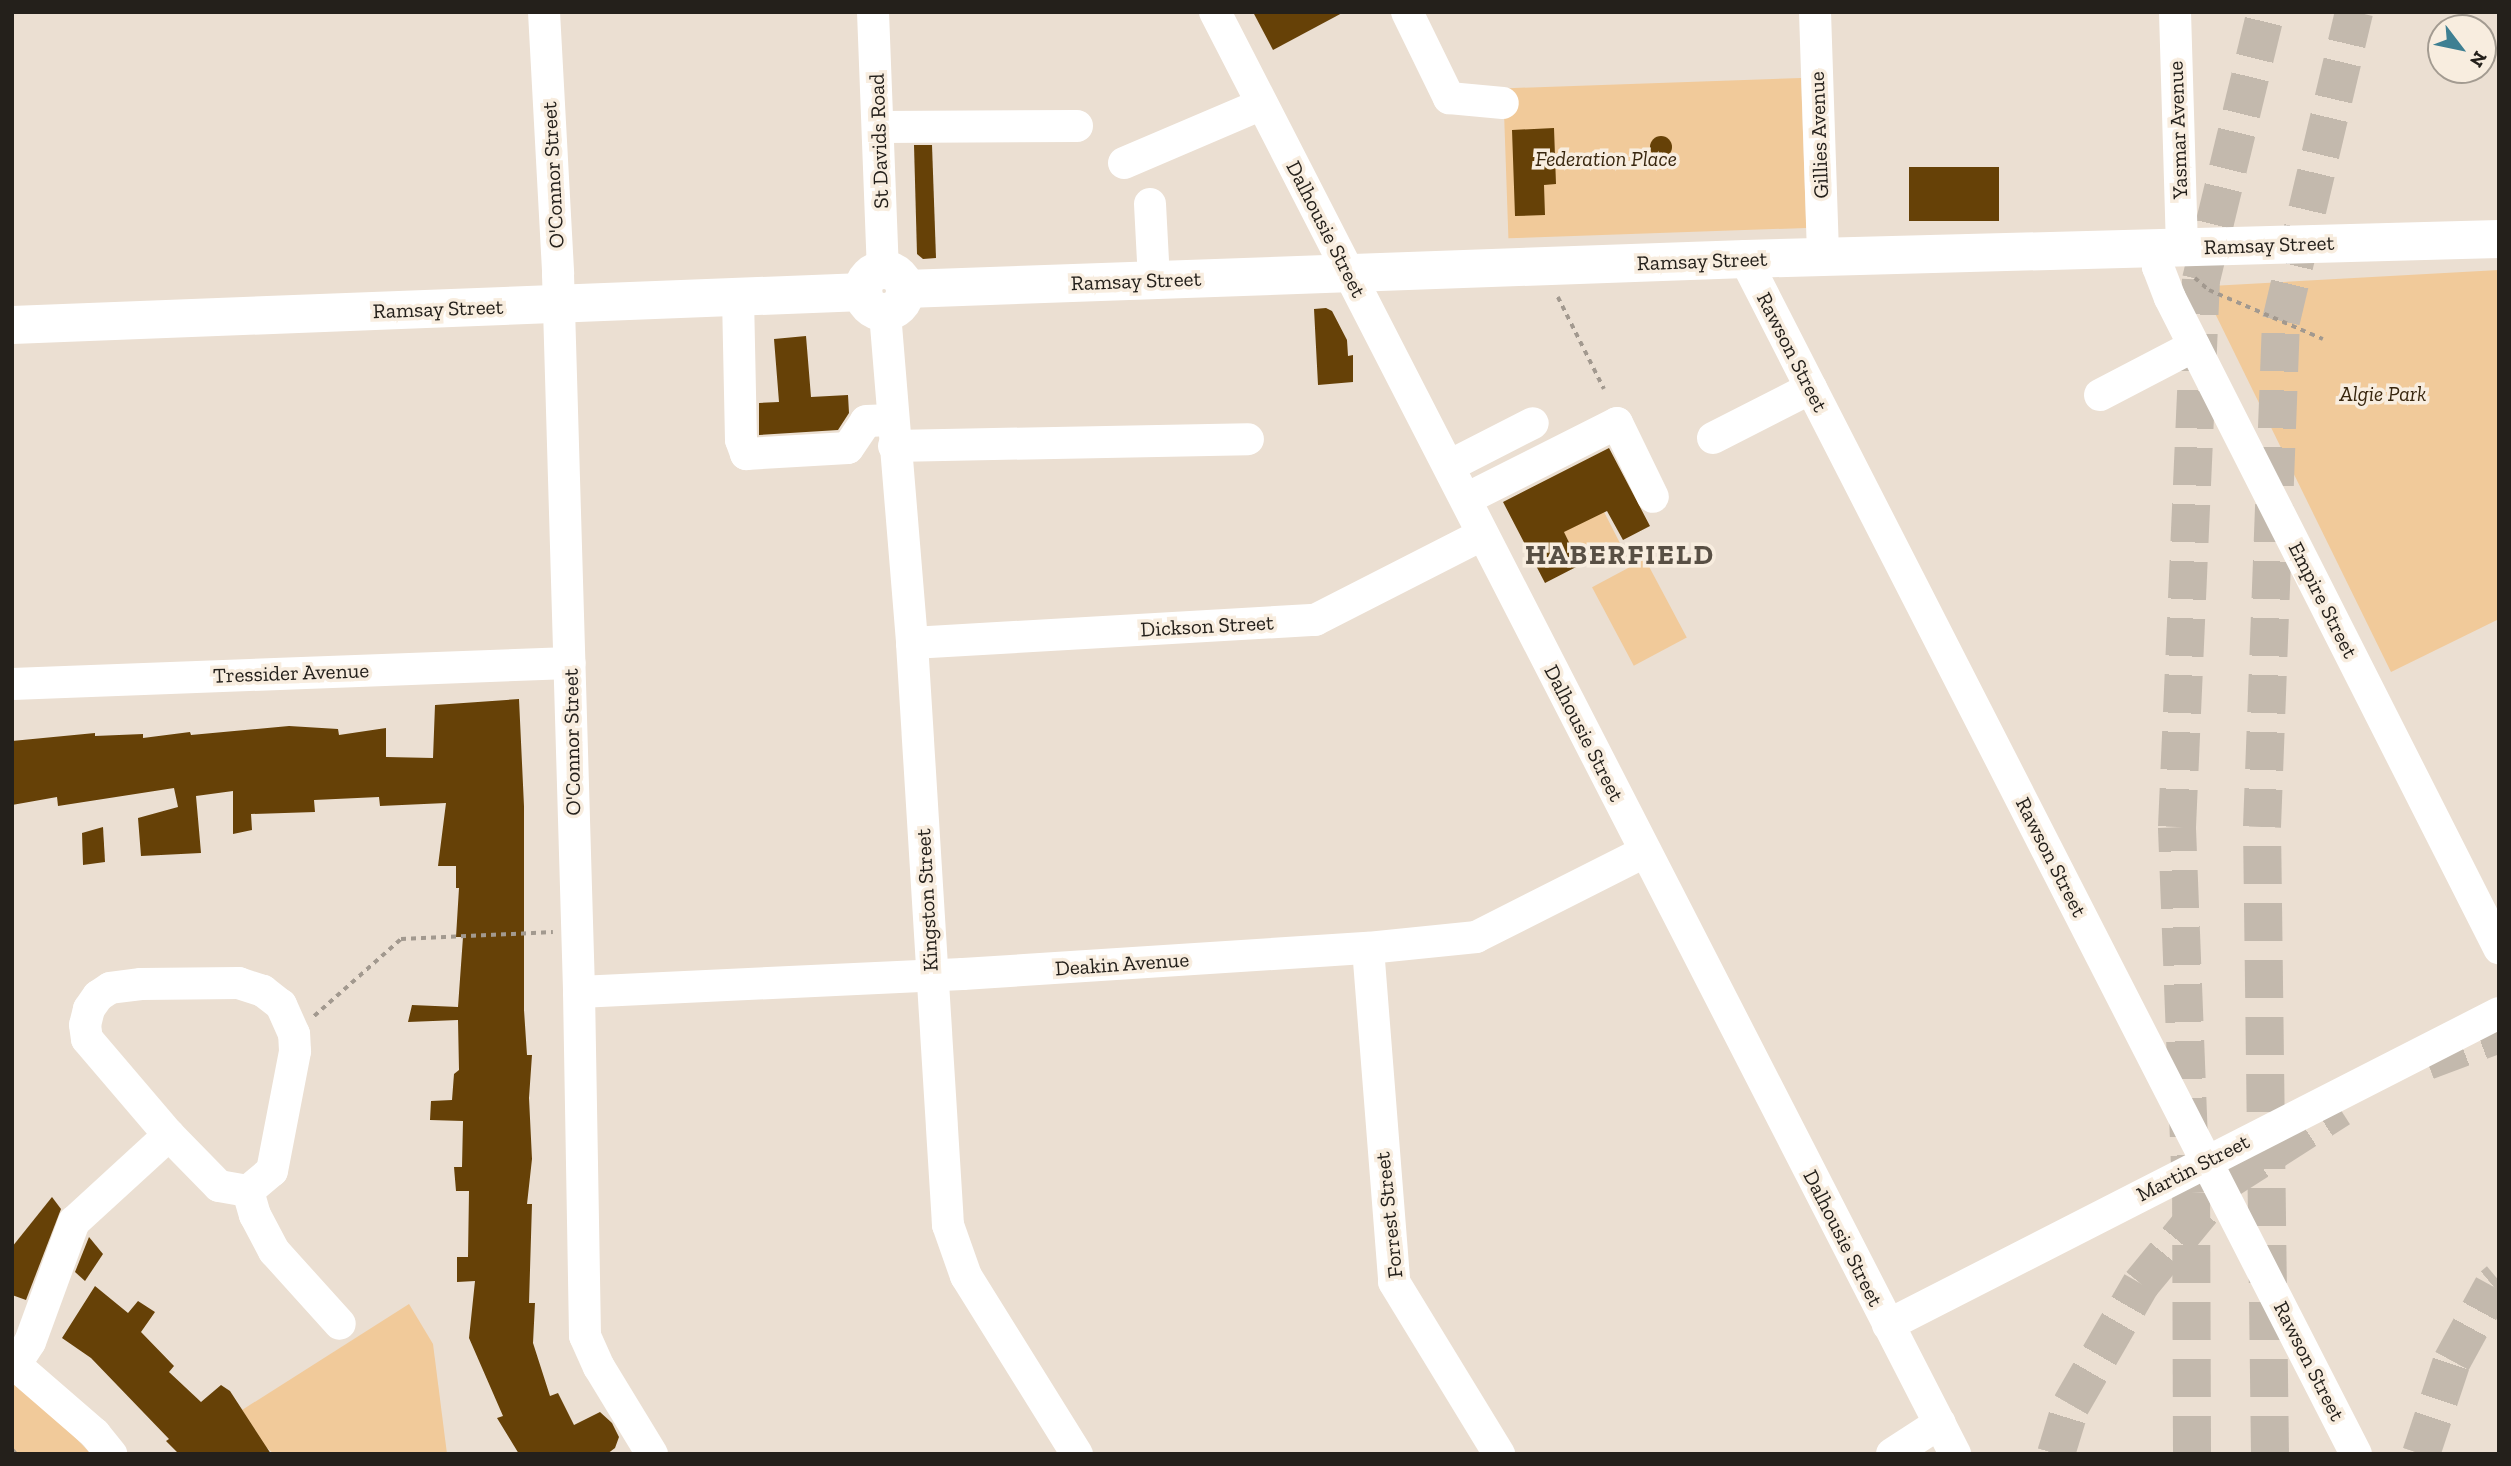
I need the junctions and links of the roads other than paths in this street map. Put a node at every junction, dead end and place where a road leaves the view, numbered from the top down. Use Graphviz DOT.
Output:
graph roads {
  1 [pos="544,12"];
  2 [pos="873,12"];
  3 [pos="1215,12"];
  4 [pos="1407,12"];
  5 [pos="1815,12"];
  6 [pos="2175,12"];
  7 [pos="1503,103"];
  8 [pos="1262,104"];
  9 [pos="1077,126"];
  10 [pos="878,127"];
  11 [pos="1124,163"];
  12 [pos="1150,204"];
  13 [pos="2499,239"];
  14 [pos="1823,257"];
  15 [pos="2178,258"];
  16 [pos="1745,260"];
  17 [pos="1348,272"];
  18 [pos="1154,280"];
  19 [pos="884,291"];
  20 [pos="738,297"];
  21 [pos="559,304"];
  22 [pos="12,325"];
  23 [pos="2194,346"];
  24 [pos="1811,388"];
  25 [pos="2100,395"];
  26 [pos="1533,423"];
  27 [pos="893,433"];
  28 [pos="1713,438"];
  29 [pos="1248,439"];
  30 [pos="1449,466"];
  31 [pos="1653,497"];
  32 [pos="1466,499"];
  33 [pos="1482,535"];
  34 [pos="912,643"];
  35 [pos="570,663"];
  36 [pos="12,684"];
  37 [pos="1644,852"];
  38 [pos="1368,948"];
  39 [pos="2499,948"];
  40 [pos="931,975"];
  41 [pos="579,992"];
  42 [pos="2499,1013"];
  43 [pos="169,1135"];
  44 [pos="2207,1161"];
  45 [pos="248,1192"];
  46 [pos="340,1324"];
  47 [pos="1888,1325"];
  48 [pos="14,1364"];
  49 [pos="1940,1423"];
  50 [pos="111,1454"];
  51 [pos="652,1454"];
  52 [pos="1077,1454"];
  53 [pos="1499,1454"];
  54 [pos="1892,1454"];
  55 [pos="1955,1454"];
  56 [pos="2356,1454"];
  1 -- 21 [label="street, O'Connor Street"];
  2 -- 10 [label="street, St Davids Road"];
  3 -- 8 [label="street, Dalhousie Street"];
  4 -- 7 [label="street"];
  5 -- 14 [label="street, Gillies Avenue"];
  6 -- 15 [label="street, Yasmar Avenue"];
  8 -- 11 [label="street"];
  8 -- 17 [label="street, Dalhousie Street"];
  9 -- 10 [label="street"];
  10 -- 19 [label="street, St Davids Road"];
  12 -- 18 [label="street"];
  13 -- 15 [label="main road, Ramsay Street"];
  14 -- 15 [label="main road, Ramsay Street"];
  14 -- 16 [label="main road, Ramsay Street"];
  15 -- 23 [label="street, Empire Street"];
  16 -- 17 [label="main road, Ramsay Street"];
  16 -- 24 [label="street, Rawson Street"];
  17 -- 18 [label="main road, Ramsay Street"];
  17 -- 30 [label="street, Dalhousie Street"];
  18 -- 19 [label="main road, Ramsay Street"];
  19 -- 20 [label="main road, Ramsay Street"];
  19 -- 27 [label="street, Kingston Street"];
  20 -- 21 [label="main road, Ramsay Street"];
  20 -- 27 [label="street"];
  21 -- 22 [label="main road, Ramsay Street"];
  21 -- 35 [label="street, O'Connor Street"];
  23 -- 25 [label="street"];
  23 -- 39 [label="street, Empire Street"];
  24 -- 28 [label="street"];
  24 -- 44 [label="street, Rawson Street"];
  26 -- 30 [label="street"];
  27 -- 29 [label="street"];
  27 -- 34 [label="street, Kingston Street"];
  30 -- 32 [label="street, Dalhousie Street"];
  31 -- 32 [label="street"];
  32 -- 33 [label="street, Dalhousie Street"];
  33 -- 34 [label="street, Dickson Street"];
  33 -- 37 [label="street, Dalhousie Street"];
  34 -- 40 [label="street, Kingston Street"];
  35 -- 36 [label="street, Tressider Avenue"];
  35 -- 41 [label="street, O'Connor Street"];
  37 -- 38 [label="street, Deakin Avenue"];
  37 -- 47 [label="street, Dalhousie Street"];
  38 -- 40 [label="street, Deakin Avenue"];
  38 -- 53 [label="street, Forrest Street"];
  40 -- 41 [label="street, Deakin Avenue"];
  40 -- 52 [label="street, Kingston Street"];
  41 -- 51 [label="street, O'Connor Street"];
  42 -- 44 [label="street, Martin Street"];
  43 -- 45 [label="street"];
  43 -- 45 [label="street"];
  43 -- 48 [label="street"];
  44 -- 47 [label="street, Martin Street"];
  44 -- 56 [label="street, Rawson Street"];
  45 -- 46 [label="street"];
  47 -- 49 [label="street, Dalhousie Street"];
  48 -- 50 [label="street"];
  49 -- 54 [label="street"];
  49 -- 55 [label="street, Dalhousie Street"];
}
